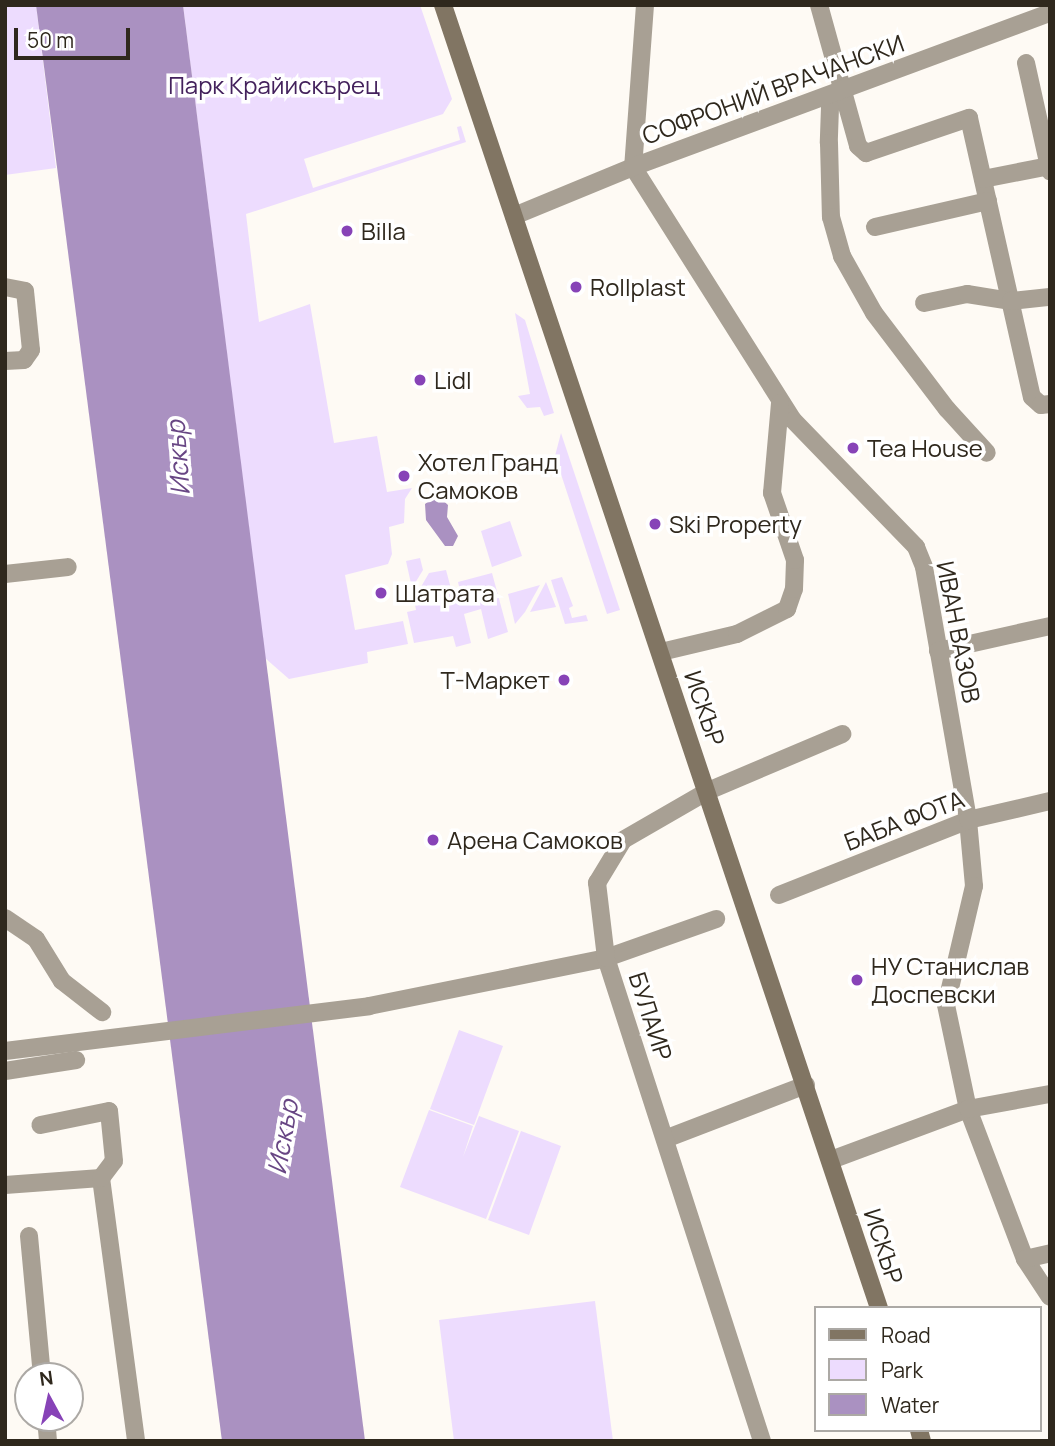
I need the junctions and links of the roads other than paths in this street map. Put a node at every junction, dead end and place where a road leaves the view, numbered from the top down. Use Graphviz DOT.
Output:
graph roads {
  1 [pos="443,5"];
  2 [pos="645,5"];
  3 [pos="819,5"];
  4 [pos="1050,13"];
  5 [pos="1026,63"];
  6 [pos="844,89"];
  7 [pos="633,167"];
  8 [pos="1049,169"];
  9 [pos="983,178"];
  10 [pos="988,201"];
  11 [pos="514,216"];
  12 [pos="875,227"];
  13 [pos="5,287"];
  14 [pos="1050,298"];
  15 [pos="1011,301"];
  16 [pos="924,303"];
  17 [pos="5,361"];
  18 [pos="780,403"];
  19 [pos="1050,404"];
  20 [pos="987,453"];
  21 [pos="68,566"];
  22 [pos="5,574"];
  23 [pos="1050,626"];
  24 [pos="938,651"];
  25 [pos="661,652"];
  26 [pos="842,734"];
  27 [pos="708,791"];
  28 [pos="1050,801"];
  29 [pos="968,820"];
  30 [pos="779,895"];
  31 [pos="5,918"];
  32 [pos="716,919"];
  33 [pos="606,958"];
  34 [pos="102,1012"];
  35 [pos="5,1051"];
  36 [pos="76,1060"];
  37 [pos="5,1071"];
  38 [pos="806,1085"];
  39 [pos="1050,1094"];
  40 [pos="968,1109"];
  41 [pos="40,1125"];
  42 [pos="665,1139"];
  43 [pos="831,1160"];
  44 [pos="101,1178"];
  45 [pos="5,1185"];
  46 [pos="29,1236"];
  47 [pos="1050,1253"];
  48 [pos="1025,1259"];
  49 [pos="1050,1297"];
  50 [pos="878,1306"];
  51 [pos="41,1362"];
  52 [pos="136,1441"];
  53 [pos="762,1441"];
  1 -- 11 [label="main road, ИСКЪР"];
  2 -- 7 [label="street"];
  3 -- 6 [label="street"];
  4 -- 6 [label="street, СОФРОНИЙ ВРАЧАНСКИ"];
  5 -- 8 [label="street"];
  6 -- 7 [label="street, СОФРОНИЙ ВРАЧАНСКИ"];
  6 -- 9 [label="street"];
  6 -- 20 [label="street"];
  7 -- 11 [label="street, СОФРОНИЙ ВРАЧАНСКИ"];
  7 -- 18 [label="street, ИВАН ВАЗОВ"];
  8 -- 9 [label="street"];
  9 -- 10 [label="street"];
  10 -- 12 [label="street"];
  10 -- 15 [label="street"];
  11 -- 25 [label="main road, ИСКЪР"];
  13 -- 17 [label="street"];
  14 -- 15 [label="street"];
  15 -- 16 [label="street"];
  15 -- 19 [label="street"];
  18 -- 24 [label="street, ИВАН ВАЗОВ"];
  18 -- 25 [label="street"];
  21 -- 22 [label="street"];
  23 -- 24 [label="street"];
  24 -- 29 [label="street, ИВАН ВАЗОВ"];
  25 -- 27 [label="main road, ИСКЪР"];
  26 -- 27 [label="street, БУЛАИР"];
  27 -- 33 [label="street, БУЛАИР"];
  27 -- 38 [label="main road, ИСКЪР"];
  28 -- 29 [label="street, БАБА ФОТА"];
  29 -- 30 [label="street, БАБА ФОТА"];
  29 -- 40 [label="street, ИВАН ВАЗОВ"];
  31 -- 34 [label="street"];
  32 -- 33 [label="street"];
  33 -- 35 [label="street"];
  33 -- 42 [label="street, БУЛАИР"];
  36 -- 37 [label="street"];
  38 -- 42 [label="street"];
  38 -- 43 [label="main road, ИСКЪР"];
  39 -- 40 [label="street"];
  40 -- 43 [label="street"];
  40 -- 48 [label="street, ИВАН ВАЗОВ"];
  41 -- 44 [label="street"];
  42 -- 53 [label="street, БУЛАИР"];
  43 -- 50 [label="main road, ИСКЪР"];
  44 -- 45 [label="street"];
  44 -- 52 [label="street"];
  46 -- 51 [label="street"];
  47 -- 48 [label="street"];
  48 -- 49 [label="street, ИВАН ВАЗОВ"];
}
